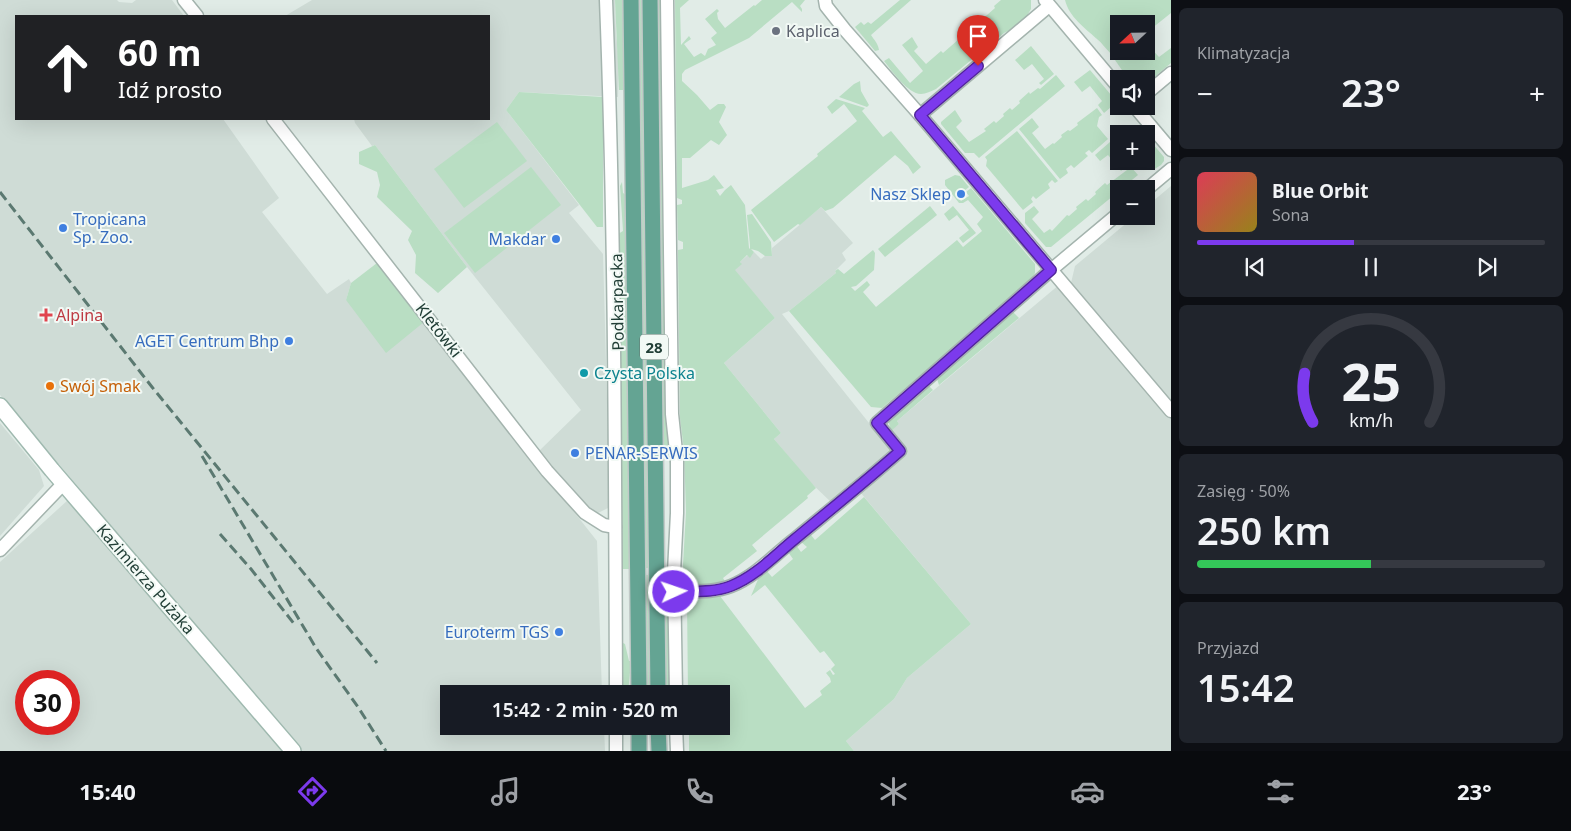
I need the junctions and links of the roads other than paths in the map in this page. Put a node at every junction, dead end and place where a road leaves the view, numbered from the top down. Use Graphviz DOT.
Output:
graph roads {
  1 [pos="184,0"];
  2 [pos="606,0"];
  3 [pos="631,0"];
  4 [pos="650,0"];
  5 [pos="667,0"];
  6 [pos="825,0"];
  7 [pos="1047,3"];
  8 [pos="195,15"];
  9 [pos="1171,73"];
  10 [pos="1110,77"];
  11 [pos="1155,86"];
  12 [pos="920,115"];
  13 [pos="1142,115"];
  14 [pos="275,120"];
  15 [pos="1171,150"];
  16 [pos="1171,169"];
  17 [pos="1155,182"];
  18 [pos="1110,221"];
  19 [pos="1051,270"];
  20 [pos="0,406"];
  21 [pos="1171,411"];
  22 [pos="64,483"];
  23 [pos="616,527"];
  24 [pos="0,550"];
  25 [pos="674,592"];
  26 [pos="616,685"];
  27 [pos="639,685"];
  28 [pos="658,685"];
  29 [pos="676,685"];
  30 [pos="616,735"];
  31 [pos="639,735"];
  32 [pos="658,735"];
  33 [pos="676,735"];
  34 [pos="293,751"];
  35 [pos="616,751"];
  36 [pos="640,751"];
  37 [pos="658,751"];
  38 [pos="677,751"];
  1 -- 8 [label="street"];
  2 -- 23 [label="street"];
  3 -- 27 [label="main road, Podkarpacka / 28"];
  4 -- 28 [label="main road, 28"];
  5 -- 25 [label="street"];
  6 -- 12 [label="street"];
  7 -- 10 [label="street"];
  7 -- 12 [label="street"];
  9 -- 11 [label="street"];
  12 -- 19 [label="street"];
  13 -- 15 [label="street"];
  14 -- 23 [label="street, Kletówki"];
  16 -- 17 [label="street"];
  18 -- 19 [label="street"];
  19 -- 21 [label="street"];
  19 -- 25 [label="street"];
  20 -- 22 [label="street, Kazimierza Pużaka"];
  22 -- 24 [label="street"];
  22 -- 34 [label="street, Kazimierza Pużaka"];
  23 -- 26 [label="street"];
  25 -- 29 [label="street"];
  30 -- 35 [label="street"];
  31 -- 36 [label="main road"];
  32 -- 37 [label="main road"];
  33 -- 38 [label="street"];
}
